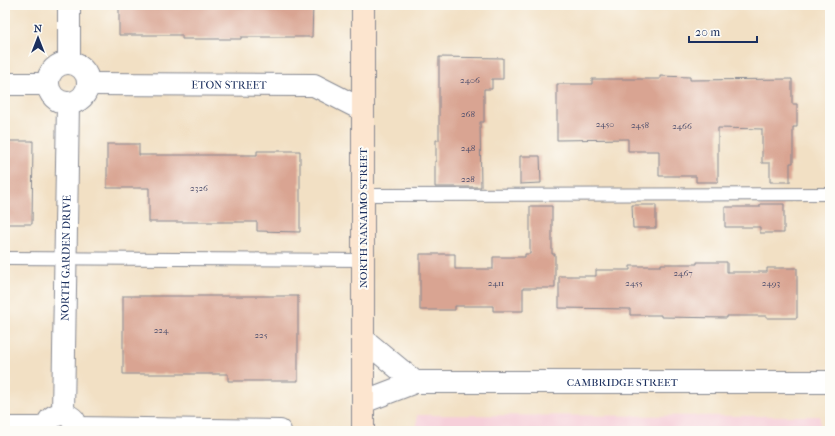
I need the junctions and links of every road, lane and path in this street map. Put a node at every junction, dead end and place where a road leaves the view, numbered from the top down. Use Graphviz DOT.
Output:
graph roads {
  1 [pos="69,5"];
  2 [pos="363,5"];
  3 [pos="69,64"];
  4 [pos="5,84"];
  5 [pos="48,84"];
  6 [pos="88,84"];
  7 [pos="68,103"];
  8 [pos="363,110"];
  9 [pos="830,194"];
  10 [pos="363,195"];
  11 [pos="5,258"];
  12 [pos="64,258"];
  13 [pos="363,260"];
  14 [pos="363,339"];
  15 [pos="415,382"];
  16 [pos="830,382"];
  17 [pos="363,402"];
  18 [pos="72,424"];
  19 [pos="5,428"];
  20 [pos="47,430"];
  21 [pos="280,431"];
  22 [pos="363,431"];
  1 -- 3 [label="street"];
  2 -- 8 [label="main road, NORTH NANAIMO STREET"];
  3 -- 5 [label="street"];
  3 -- 6 [label="street"];
  4 -- 5 [label="street"];
  5 -- 7 [label="street"];
  6 -- 7 [label="street"];
  6 -- 8 [label="street, ETON STREET"];
  7 -- 12 [label="street, NORTH GARDEN DRIVE"];
  8 -- 10 [label="main road, NORTH NANAIMO STREET"];
  9 -- 10 [label="lane"];
  10 -- 13 [label="main road, NORTH NANAIMO STREET"];
  11 -- 12 [label="lane"];
  12 -- 13 [label="lane"];
  12 -- 18 [label="street, NORTH GARDEN DRIVE"];
  13 -- 14 [label="main road, NORTH NANAIMO STREET"];
  14 -- 15 [label="street"];
  14 -- 17 [label="main road, NORTH NANAIMO STREET"];
  15 -- 16 [label="street, CAMBRIDGE STREET"];
  15 -- 17 [label="street, CAMBRIDGE STREET"];
  17 -- 22 [label="main road, NORTH NANAIMO STREET"];
  18 -- 20 [label="street"];
  18 -- 21 [label="street"];
  19 -- 20 [label="street"];
}
